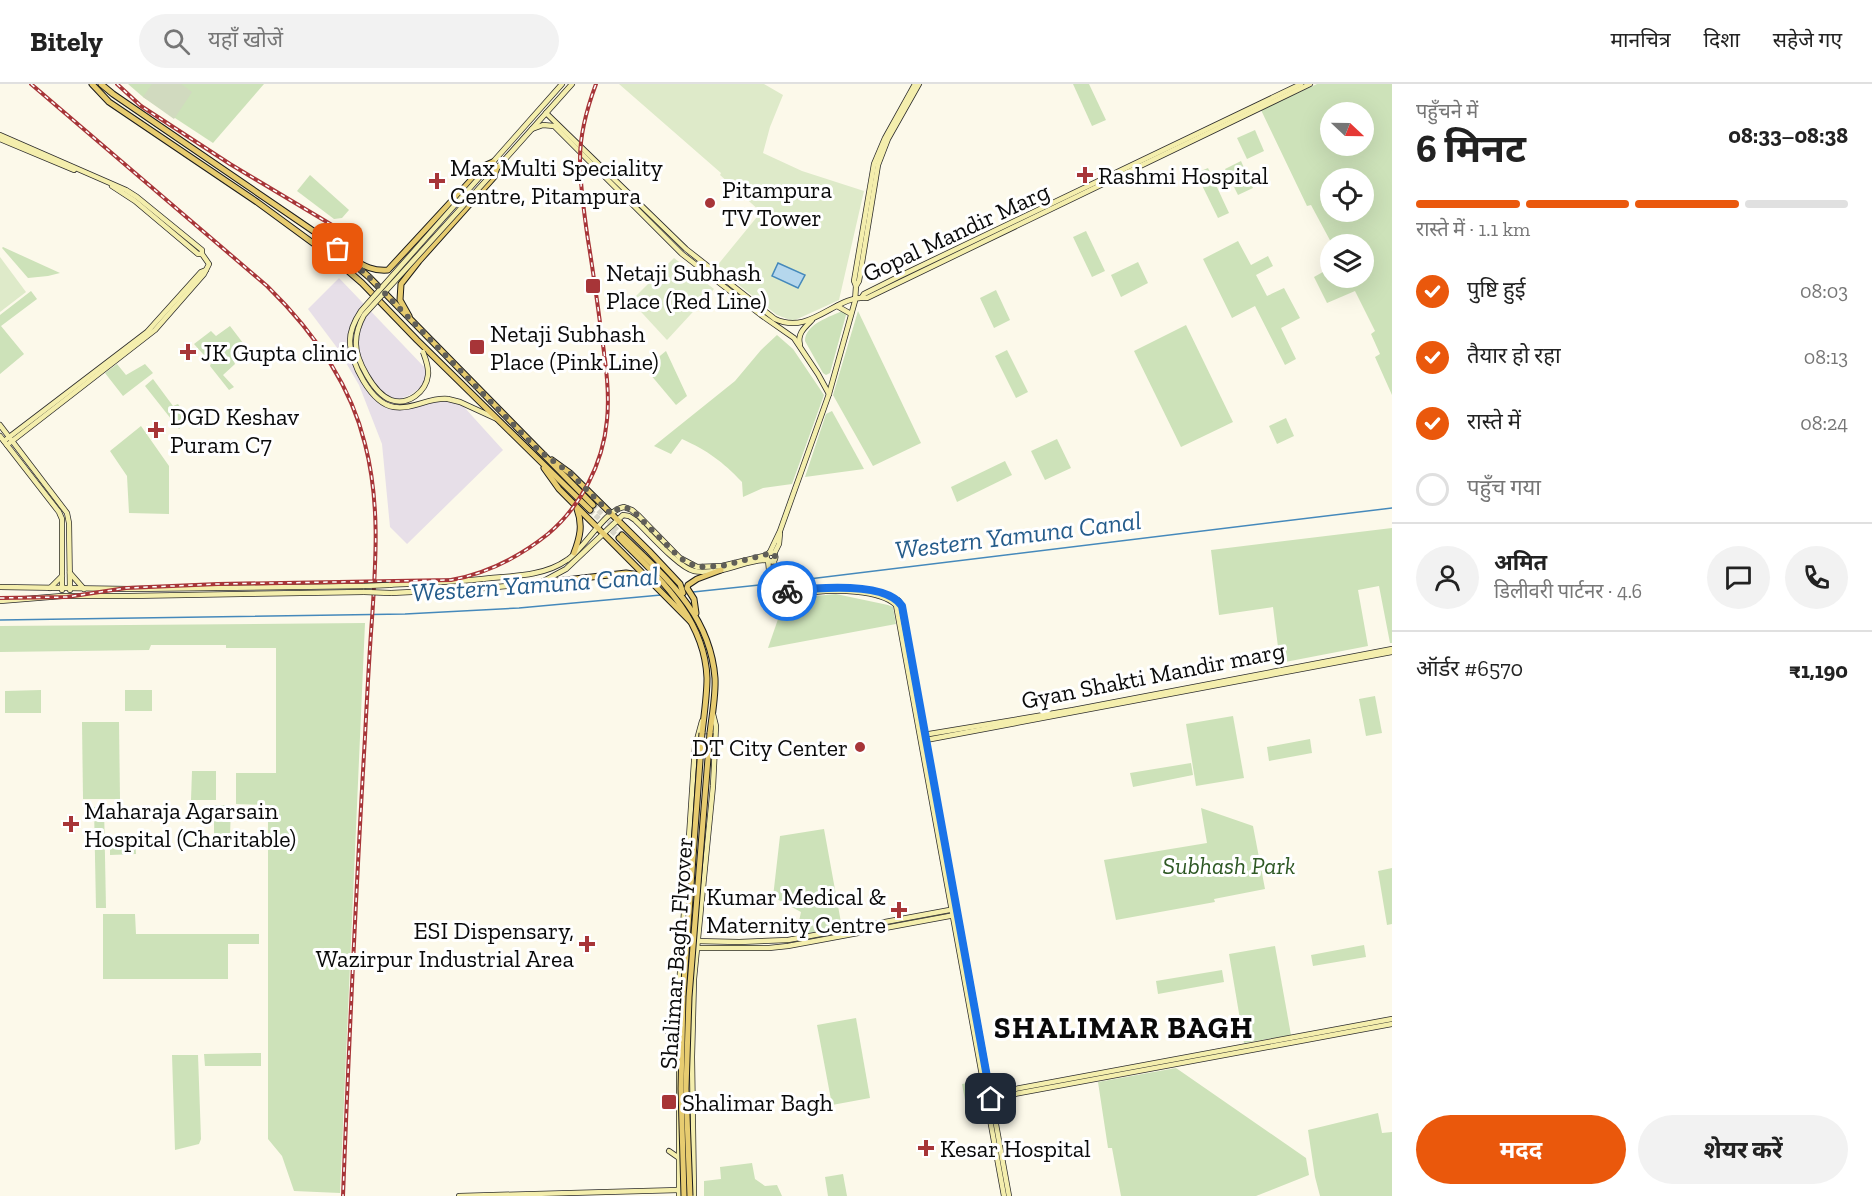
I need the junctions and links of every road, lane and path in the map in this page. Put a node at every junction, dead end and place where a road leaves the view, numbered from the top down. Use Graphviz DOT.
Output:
graph roads {
  1 [pos="92,84"];
  2 [pos="101,84"];
  3 [pos="562,84"];
  4 [pos="572,84"];
  5 [pos="917,84"];
  6 [pos="1301,84"];
  7 [pos="1310,84"];
  8 [pos="546,113"];
  9 [pos="532,129"];
  10 [pos="0,137"];
  11 [pos="495,165"];
  12 [pos="659,228"];
  13 [pos="338,249"];
  14 [pos="400,259"];
  15 [pos="411,270"];
  16 [pos="740,295"];
  17 [pos="862,297"];
  18 [pos="855,300"];
  19 [pos="837,306"];
  20 [pos="851,314"];
  21 [pos="817,316"];
  22 [pos="414,325"];
  23 [pos="417,340"];
  24 [pos="802,351"];
  25 [pos="836,372"];
  26 [pos="818,374"];
  27 [pos="829,394"];
  28 [pos="499,420"];
  29 [pos="0,425"];
  30 [pos="11,439"];
  31 [pos="3,441"];
  32 [pos="536,452"];
  33 [pos="575,505"];
  34 [pos="592,507"];
  35 [pos="611,514"];
  36 [pos="617,519"];
  37 [pos="601,530"];
  38 [pos="574,554"];
  39 [pos="770,557"];
  40 [pos="721,570"];
  41 [pos="70,573"];
  42 [pos="62,576"];
  43 [pos="653,582"];
  44 [pos="540,583"];
  45 [pos="0,586"];
  46 [pos="50,588"];
  47 [pos="62,588"];
  48 [pos="70,588"];
  49 [pos="84,589"];
  50 [pos="682,589"];
  51 [pos="667,591"];
  52 [pos="62,596"];
  53 [pos="70,596"];
  54 [pos="0,601"];
  55 [pos="694,620"];
  56 [pos="1392,651"];
  57 [pos="712,713"];
  58 [pos="704,715"];
  59 [pos="924,738"];
  60 [pos="682,910"];
  61 [pos="700,912"];
  62 [pos="955,912"];
  63 [pos="698,930"];
  64 [pos="696,941"];
  65 [pos="705,941"];
  66 [pos="696,948"];
  67 [pos="704,948"];
  68 [pos="695,956"];
  69 [pos="693,1007"];
  70 [pos="679,1008"];
  71 [pos="1392,1019"];
  72 [pos="1392,1024"];
  73 [pos="678,1031"];
  74 [pos="668,1032"];
  75 [pos="988,1096"];
  76 [pos="678,1128"];
  77 [pos="693,1128"];
  78 [pos="669,1151"];
  79 [pos="679,1158"];
  80 [pos="680,1194"];
  81 [pos="459,1196"];
  82 [pos="672,1196"];
  83 [pos="692,1196"];
  84 [pos="1007,1196"];
  1 -- 23 [label="main road"];
  2 -- 13 [label="main road"];
  3 -- 11 [label="street"];
  4 -- 8 [label="street"];
  5 -- 18 [label="street"];
  6 -- 17 [label="street, Gopal Mandir Marg"];
  7 -- 17 [label="street, Gopal Mandir Marg"];
  8 -- 9 [label="street"];
  8 -- 12 [label="street"];
  9 -- 11 [label="street"];
  9 -- 12 [label="street"];
  10 -- 30 [label="street"];
  11 -- 14 [label="main road"];
  11 -- 15 [label="main road"];
  11 -- 23 [label="street, bridge"];
  11 -- 28 [label="street, bridge"];
  12 -- 16 [label="street"];
  13 -- 14 [label="main road"];
  13 -- 22 [label="main road"];
  14 -- 15 [label="main road"];
  15 -- 22 [label="main road"];
  16 -- 21 [label="street"];
  16 -- 24 [label="street"];
  17 -- 18 [label="street"];
  18 -- 19 [label="street"];
  18 -- 20 [label="street"];
  19 -- 20 [label="street"];
  19 -- 21 [label="street"];
  20 -- 25 [label="street"];
  21 -- 24 [label="street"];
  22 -- 32 [label="main road"];
  23 -- 28 [label="main road"];
  24 -- 26 [label="street"];
  25 -- 26 [label="street"];
  25 -- 27 [label="street"];
  26 -- 27 [label="street"];
  27 -- 39 [label="street"];
  28 -- 32 [label="main road"];
  29 -- 30 [label="street"];
  30 -- 31 [label="street"];
  30 -- 41 [label="street"];
  31 -- 42 [label="street"];
  32 -- 33 [label="main road"];
  32 -- 34 [label="main road"];
  32 -- 35 [label="main road"];
  33 -- 37 [label="main road"];
  33 -- 38 [label="main road"];
  35 -- 36 [label="main road"];
  35 -- 37 [label="street"];
  35 -- 39 [label="street"];
  36 -- 37 [label="street"];
  36 -- 40 [label="street"];
  36 -- 50 [label="main road"];
  37 -- 38 [label="street"];
  37 -- 43 [label="main road"];
  37 -- 44 [label="street"];
  38 -- 49 [label="street, bridge"];
  39 -- 40 [label="street"];
  39 -- 59 [label="street"];
  40 -- 50 [label="main road"];
  41 -- 48 [label="street"];
  41 -- 49 [label="street"];
  42 -- 46 [label="street"];
  42 -- 47 [label="street"];
  43 -- 44 [label="main road"];
  43 -- 51 [label="main road"];
  44 -- 53 [label="street, bridge"];
  45 -- 46 [label="street"];
  46 -- 47 [label="street"];
  47 -- 48 [label="street"];
  47 -- 52 [label="street"];
  48 -- 49 [label="street"];
  48 -- 53 [label="street"];
  50 -- 51 [label="main road"];
  50 -- 55 [label="main road"];
  50 -- 55 [label="main road"];
  51 -- 55 [label="main road"];
  52 -- 53 [label="street"];
  52 -- 54 [label="street"];
  55 -- 57 [label="main road, Shalimar Bagh Flyover"];
  55 -- 58 [label="main road, Shalimar Bagh Flyover"];
  56 -- 59 [label="street, Gyan Shakti Mandir marg"];
  57 -- 61 [label="street"];
  57 -- 83 [label="main road, Shalimar Bagh Flyover, bridge"];
  58 -- 60 [label="street"];
  58 -- 80 [label="main road, Shalimar Bagh Flyover, bridge"];
  59 -- 62 [label="street"];
  60 -- 61 [label="street"];
  60 -- 70 [label="street"];
  61 -- 63 [label="street"];
  62 -- 65 [label="street"];
  62 -- 67 [label="street"];
  62 -- 75 [label="street"];
  63 -- 64 [label="street"];
  63 -- 65 [label="street"];
  64 -- 65 [label="street"];
  64 -- 66 [label="street"];
  66 -- 67 [label="street"];
  66 -- 68 [label="street"];
  67 -- 68 [label="street"];
  68 -- 69 [label="street"];
  69 -- 70 [label="street"];
  69 -- 77 [label="street"];
  70 -- 73 [label="street"];
  71 -- 75 [label="street"];
  72 -- 75 [label="street"];
  73 -- 74 [label="street"];
  73 -- 76 [label="street"];
  75 -- 84 [label="street"];
  76 -- 77 [label="street"];
  76 -- 79 [label="street"];
  77 -- 83 [label="street"];
  78 -- 79 [label="street"];
  79 -- 80 [label="street"];
  80 -- 81 [label="street"];
  80 -- 82 [label="street"];
}
